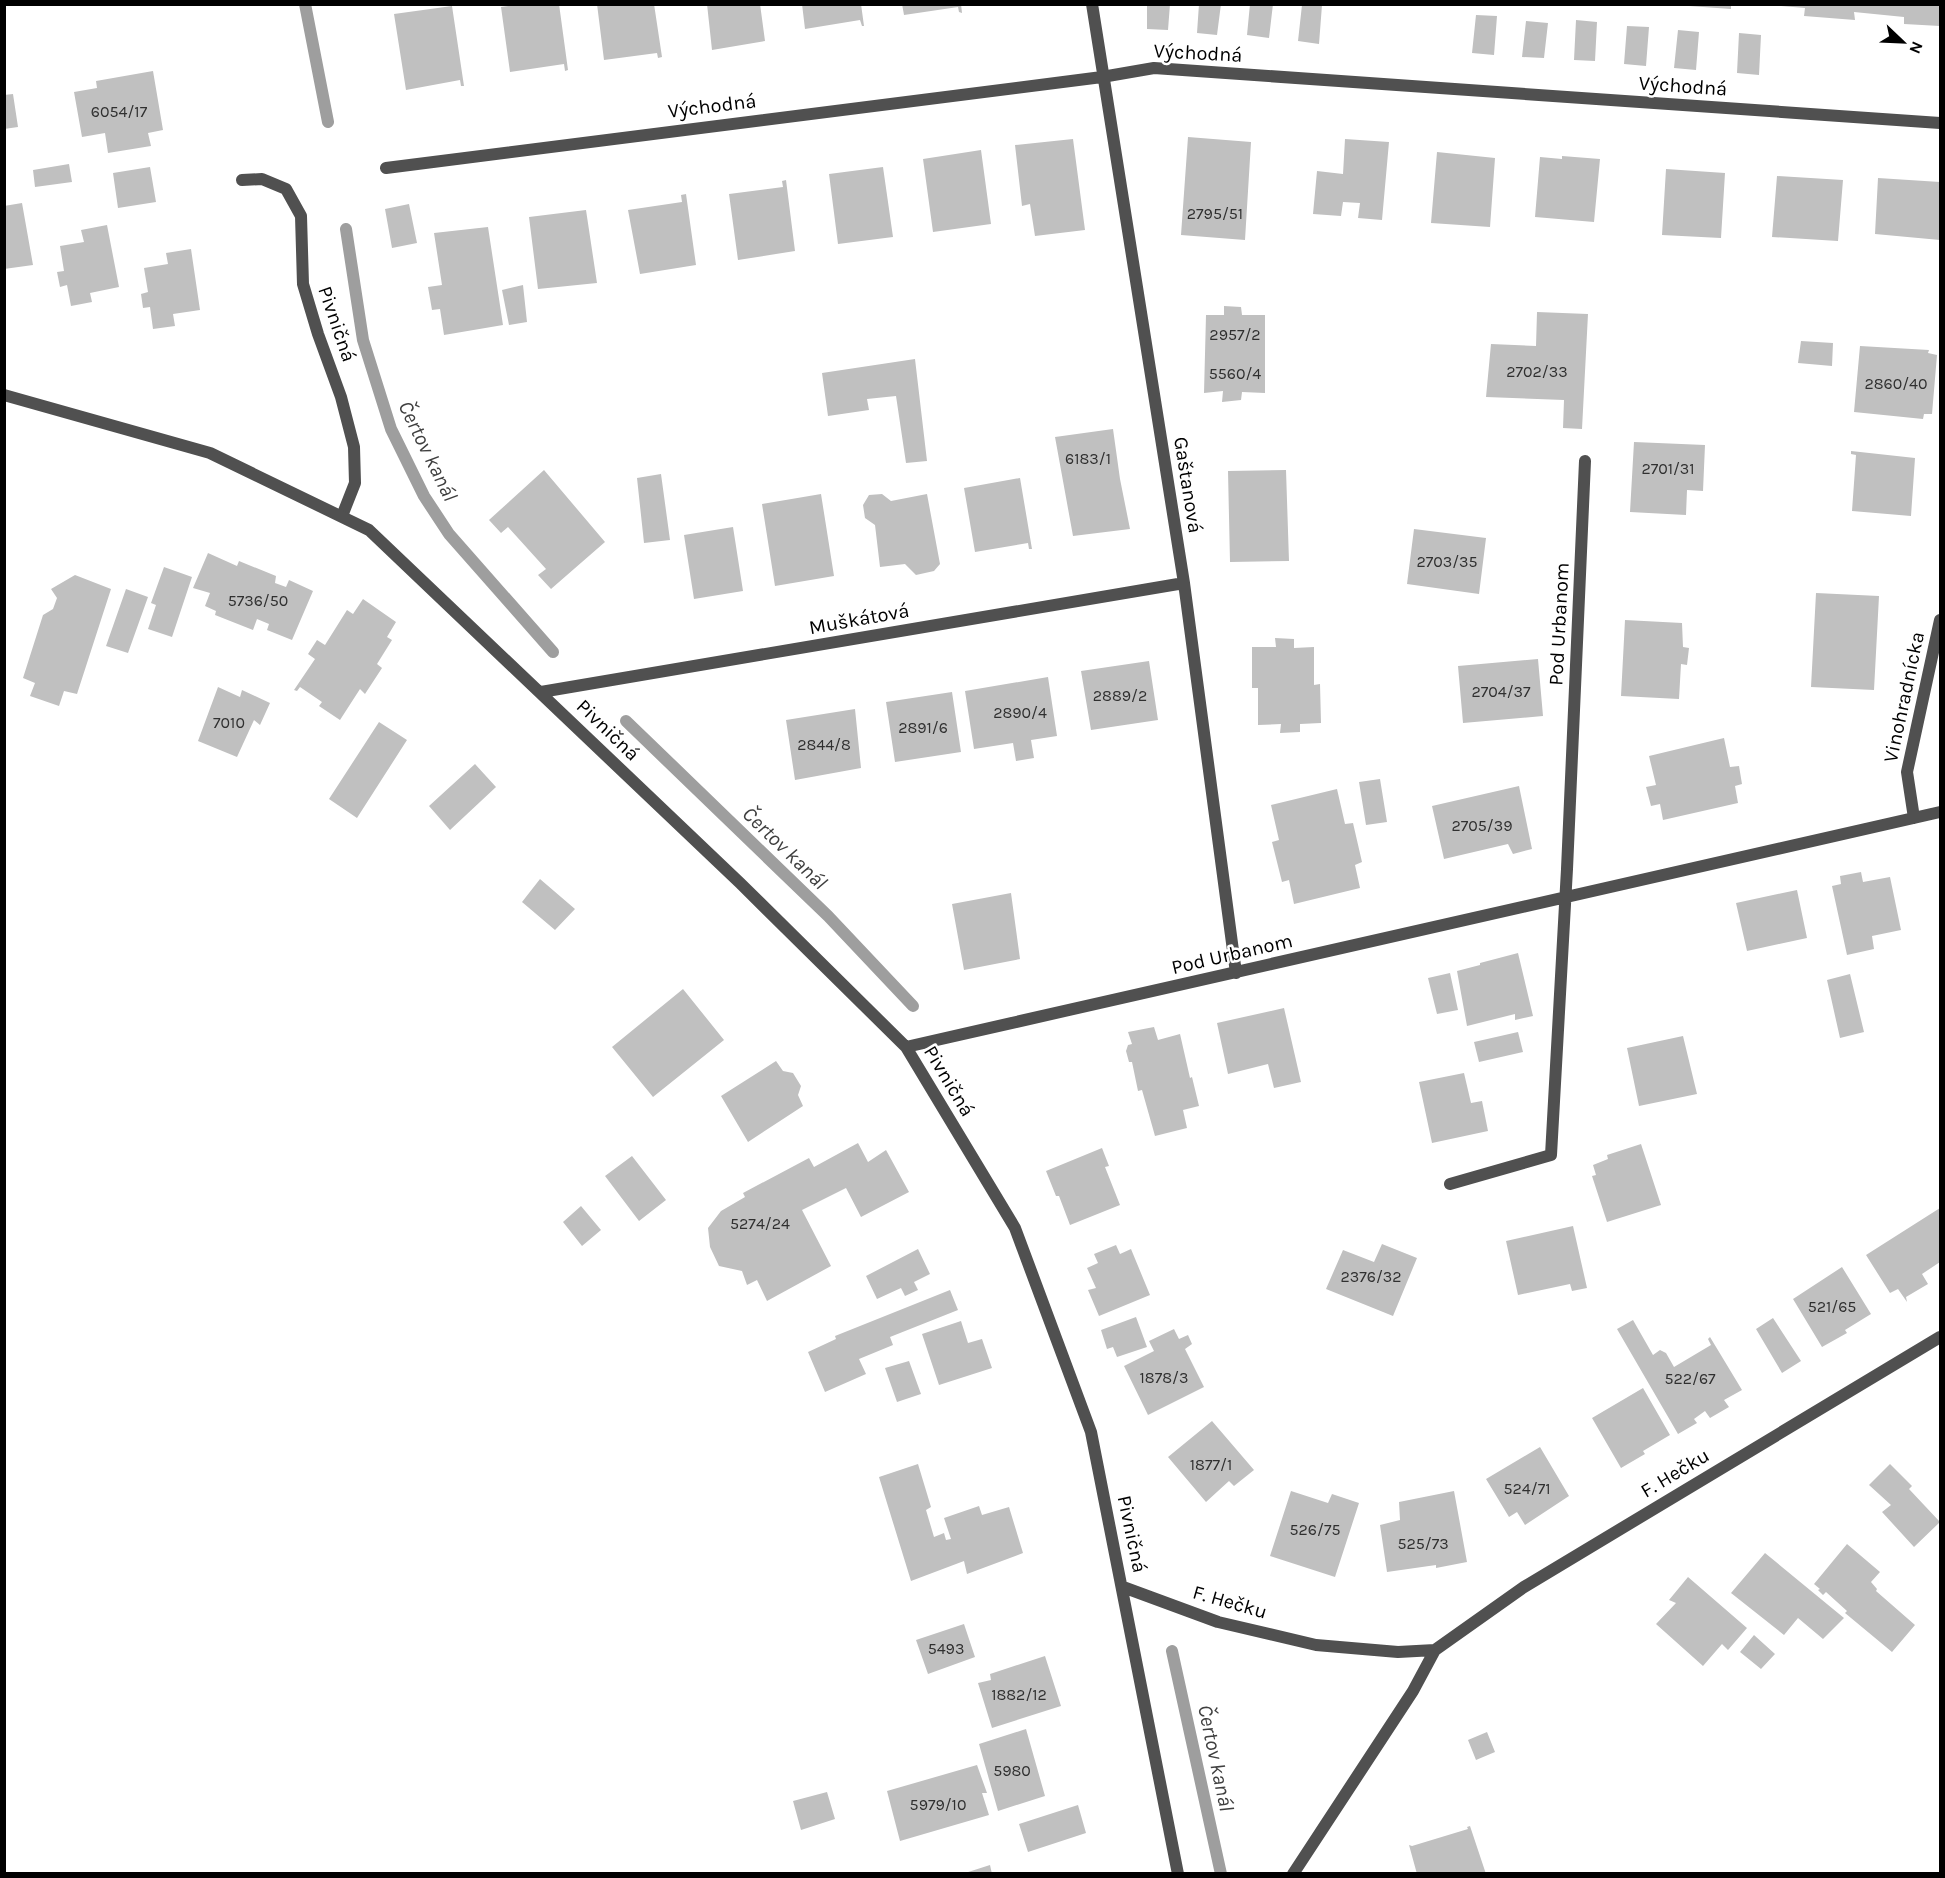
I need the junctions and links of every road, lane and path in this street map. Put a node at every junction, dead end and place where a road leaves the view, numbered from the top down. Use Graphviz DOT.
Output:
graph roads {
  1 [pos="1092,4"];
  2 [pos="1102,77"];
  3 [pos="1941,123"];
  4 [pos="386,168"];
  5 [pos="242,180"];
  6 [pos="4,395"];
  7 [pos="1586,461"];
  8 [pos="342,516"];
  9 [pos="1184,583"];
  10 [pos="1941,620"];
  11 [pos="541,692"];
  12 [pos="1941,812"];
  13 [pos="1914,818"];
  14 [pos="1565,898"];
  15 [pos="1236,972"];
  16 [pos="906,1047"];
  17 [pos="1450,1184"];
  18 [pos="1941,1337"];
  19 [pos="1123,1587"];
  20 [pos="1436,1650"];
  21 [pos="1178,1874"];
  22 [pos="1293,1874"];
  1 -- 2 [label="street, Gaštanová"];
  2 -- 3 [label="street, Východná"];
  2 -- 4 [label="street, Východná"];
  2 -- 9 [label="street, Gaštanová"];
  5 -- 8 [label="street, Pivničná"];
  6 -- 8 [label="street, Pivničná"];
  7 -- 14 [label="street, Pod Urbanom"];
  8 -- 11 [label="street, Pivničná"];
  9 -- 11 [label="street, Muškátová"];
  9 -- 15 [label="street, Gaštanová"];
  10 -- 13 [label="street, Vinohradnícka"];
  11 -- 16 [label="street, Pivničná"];
  12 -- 13 [label="street, Pod Urbanom"];
  13 -- 14 [label="street, Pod Urbanom"];
  14 -- 15 [label="street, Pod Urbanom"];
  14 -- 17 [label="street, Pod Urbanom"];
  15 -- 16 [label="street, Pod Urbanom"];
  16 -- 19 [label="street, Pivničná"];
  18 -- 20 [label="street, F. Hečku"];
  19 -- 20 [label="street, F. Hečku"];
  19 -- 21 [label="street, Pivničná"];
  20 -- 22 [label="street, F. Hečku"];
}
